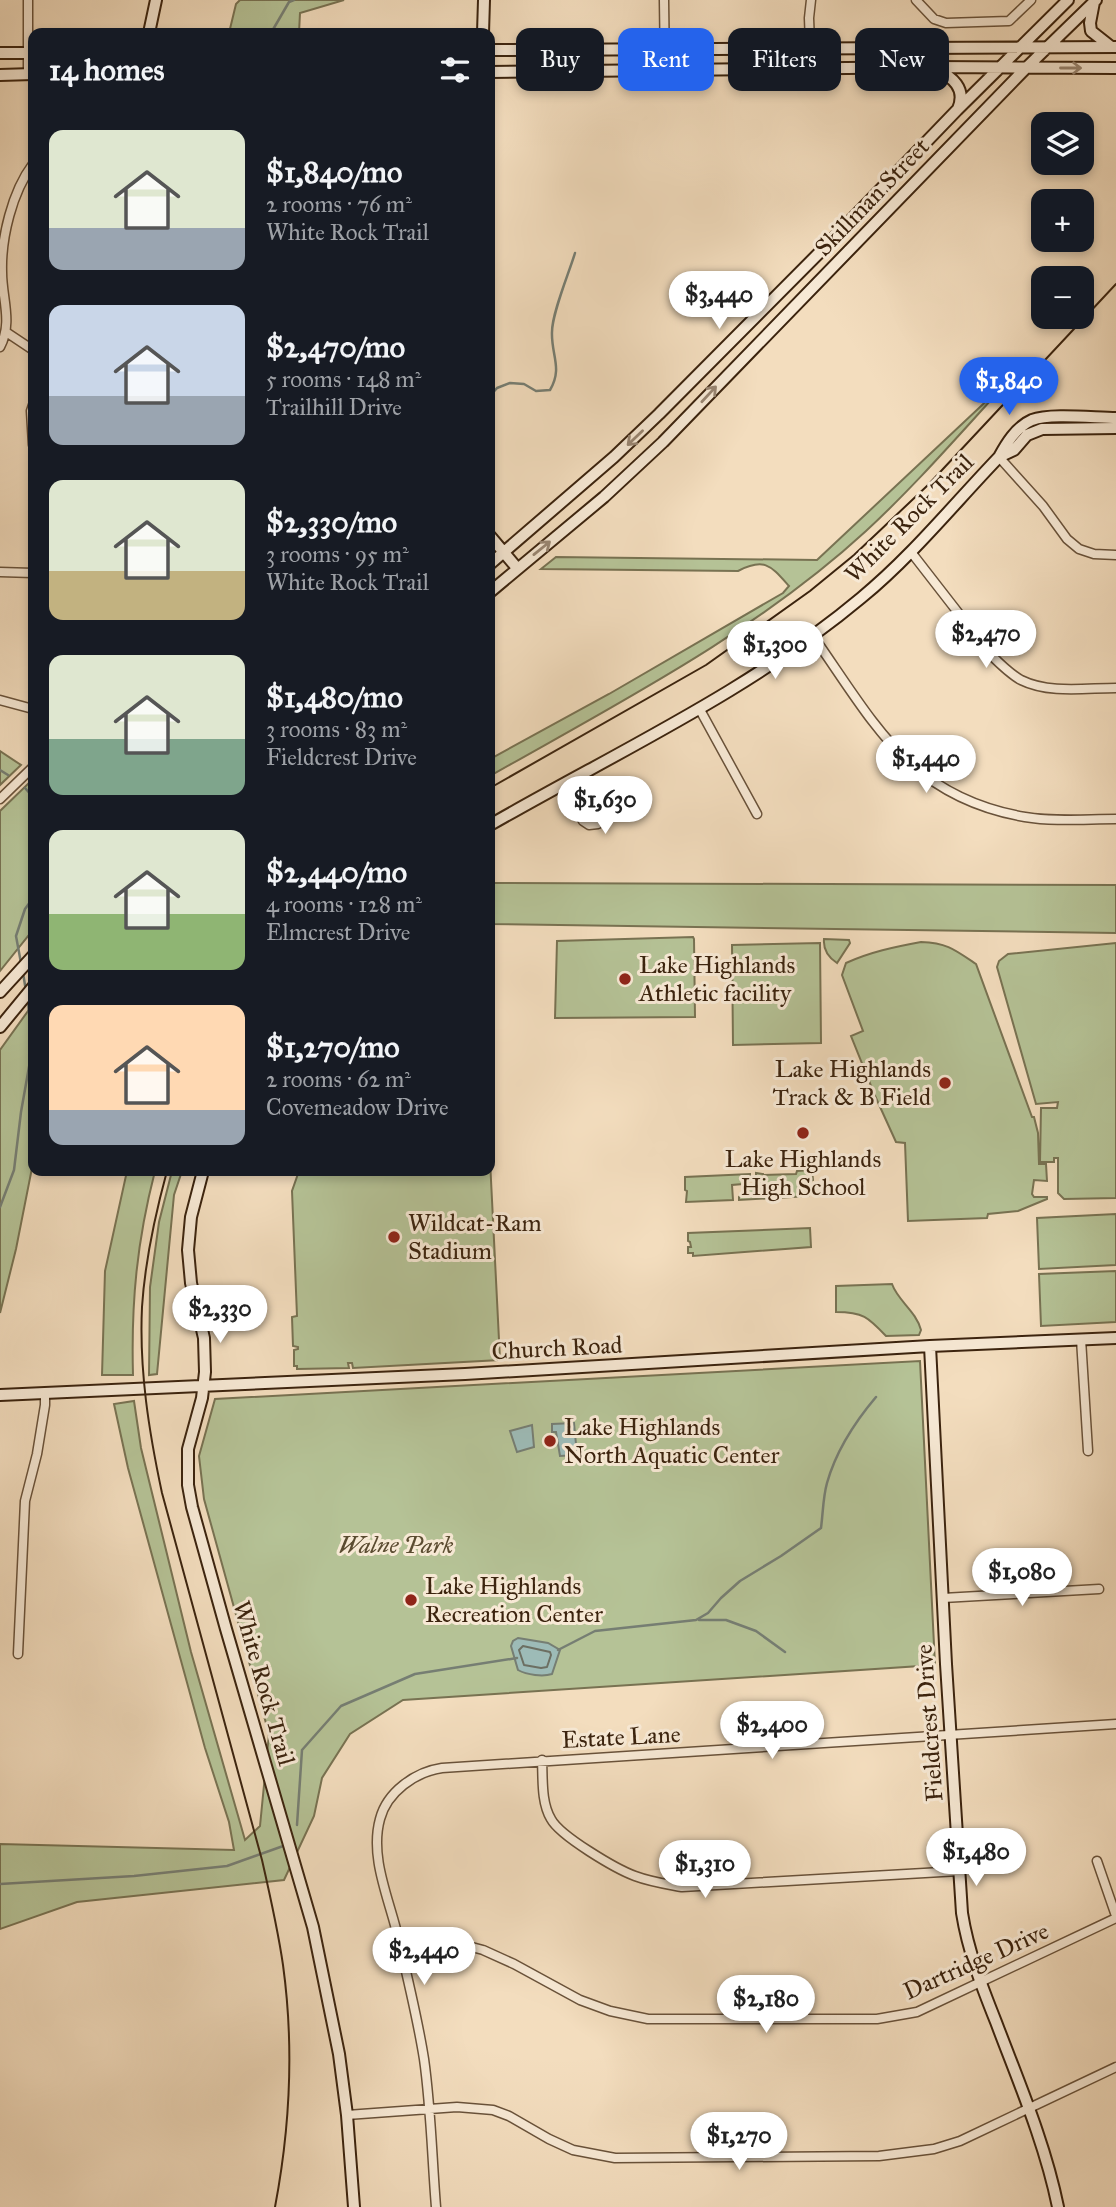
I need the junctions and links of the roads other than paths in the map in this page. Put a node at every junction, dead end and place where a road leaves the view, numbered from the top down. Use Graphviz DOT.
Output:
graph roads {
  1 [pos="28,0"];
  2 [pos="156,0"];
  3 [pos="484,0"];
  4 [pos="664,0"];
  5 [pos="811,0"];
  6 [pos="916,0"];
  7 [pos="1031,0"];
  8 [pos="1068,0"];
  9 [pos="1095,1"];
  10 [pos="29,28"];
  11 [pos="150,28"];
  12 [pos="483,28"];
  13 [pos="664,28"];
  14 [pos="810,28"];
  15 [pos="1020,47"];
  16 [pos="1048,47"];
  17 [pos="1114,47"];
  18 [pos="618,49"];
  19 [pos="841,49"];
  20 [pos="495,50"];
  21 [pos="0,53"];
  22 [pos="28,53"];
  23 [pos="949,67"];
  24 [pos="1000,67"];
  25 [pos="1026,68"];
  26 [pos="1116,68"];
  27 [pos="618,71"];
  28 [pos="495,72"];
  29 [pos="0,75"];
  30 [pos="28,75"];
  31 [pos="949,76"];
  32 [pos="957,110"];
  33 [pos="28,174"];
  34 [pos="1,246"];
  35 [pos="1,274"];
  36 [pos="6,332"];
  37 [pos="0,347"];
  38 [pos="28,347"];
  39 [pos="1116,418"];
  40 [pos="1049,423"];
  41 [pos="1116,428"];
  42 [pos="999,457"];
  43 [pos="495,543"];
  44 [pos="911,552"];
  45 [pos="503,553"];
  46 [pos="1116,555"];
  47 [pos="495,560"];
  48 [pos="517,568"];
  49 [pos="0,572"];
  50 [pos="28,573"];
  51 [pos="495,588"];
  52 [pos="813,636"];
  53 [pos="1116,688"];
  54 [pos="0,700"];
  55 [pos="28,708"];
  56 [pos="699,708"];
  57 [pos="28,771"];
  58 [pos="583,772"];
  59 [pos="563,784"];
  60 [pos="0,799"];
  61 [pos="757,814"];
  62 [pos="1116,819"];
  63 [pos="495,822"];
  64 [pos="28,961"];
  65 [pos="0,992"];
  66 [pos="28,993"];
  67 [pos="0,1027"];
  68 [pos="202,1176"];
  69 [pos="1116,1338"];
  70 [pos="1082,1339"];
  71 [pos="930,1346"];
  72 [pos="204,1385"];
  73 [pos="45,1393"];
  74 [pos="0,1395"];
  75 [pos="1088,1451"];
  76 [pos="1099,1589"];
  77 [pos="943,1598"];
  78 [pos="18,1654"];
  79 [pos="1116,1724"];
  80 [pos="950,1735"];
  81 [pos="541,1760"];
  82 [pos="1097,1861"];
  83 [pos="959,1871"];
  84 [pos="1116,1917"];
  85 [pos="401,1950"];
  86 [pos="980,1981"];
  87 [pos="1116,2067"];
  88 [pos="429,2109"];
  89 [pos="1030,2109"];
  90 [pos="347,2115"];
  91 [pos="354,2207"];
  92 [pos="436,2207"];
  93 [pos="1058,2207"];
  1 -- 10 [label="street"];
  2 -- 11 [label="street"];
  3 -- 12 [label="street"];
  4 -- 13 [label="street"];
  5 -- 14 [label="street"];
  6 -- 7 [label="street"];
  8 -- 15 [label="street, Skillman Street"];
  9 -- 16 [label="street, Skillman Street"];
  9 -- 17 [label="street"];
  15 -- 16 [label="street"];
  15 -- 19 [label="street"];
  15 -- 24 [label="street, Skillman Street"];
  16 -- 17 [label="street"];
  16 -- 25 [label="street, Skillman Street"];
  18 -- 20 [label="street"];
  21 -- 22 [label="street"];
  23 -- 24 [label="street"];
  24 -- 25 [label="street"];
  24 -- 32 [label="street, Skillman Street"];
  25 -- 26 [label="street, one-way"];
  48 -- 25 [label="street, Skillman Street, one-way"];
  27 -- 28 [label="street"];
  29 -- 30 [label="street"];
  31 -- 32 [label="street"];
  32 -- 45 [label="street, Skillman Street, one-way"];
  33 -- 34 [label="street"];
  34 -- 35 [label="street"];
  35 -- 36 [label="street"];
  36 -- 37 [label="street"];
  36 -- 38 [label="street"];
  39 -- 40 [label="street"];
  40 -- 41 [label="street"];
  40 -- 42 [label="street, White Rock Trail"];
  42 -- 44 [label="street, White Rock Trail"];
  42 -- 46 [label="street"];
  43 -- 45 [label="street"];
  44 -- 52 [label="street, White Rock Trail"];
  44 -- 53 [label="street"];
  45 -- 47 [label="street, Skillman Street"];
  45 -- 48 [label="street"];
  48 -- 51 [label="street, Skillman Street"];
  49 -- 50 [label="street"];
  52 -- 56 [label="street, White Rock Trail"];
  52 -- 62 [label="street"];
  54 -- 55 [label="street"];
  56 -- 58 [label="street, White Rock Trail"];
  56 -- 61 [label="street"];
  57 -- 60 [label="street"];
  58 -- 59 [label="street, White Rock Trail"];
  58 -- 59 [label="street"];
  59 -- 63 [label="street, White Rock Trail"];
  64 -- 65 [label="street"];
  66 -- 67 [label="street"];
  68 -- 72 [label="street, White Rock Trail"];
  69 -- 70 [label="street, Church Road"];
  70 -- 71 [label="street, Church Road"];
  70 -- 75 [label="street"];
  71 -- 72 [label="street, Church Road"];
  71 -- 77 [label="street, Fieldcrest Drive"];
  72 -- 73 [label="street, Church Road"];
  72 -- 90 [label="street, White Rock Trail"];
  73 -- 74 [label="street, Church Road"];
  73 -- 78 [label="street"];
  76 -- 77 [label="street"];
  77 -- 80 [label="street, Fieldcrest Drive"];
  79 -- 80 [label="street, Estate Lane"];
  80 -- 81 [label="street, Estate Lane"];
  80 -- 83 [label="street, Fieldcrest Drive"];
  81 -- 83 [label="street"];
  81 -- 85 [label="street, Estate Lane"];
  82 -- 84 [label="street"];
  83 -- 86 [label="street, Fieldcrest Drive"];
  84 -- 86 [label="street, Dartridge Drive"];
  85 -- 86 [label="street, Dartridge Drive"];
  85 -- 88 [label="street"];
  86 -- 89 [label="street, Fieldcrest Drive"];
  87 -- 89 [label="street"];
  88 -- 89 [label="street"];
  88 -- 90 [label="street"];
  88 -- 92 [label="street"];
  89 -- 93 [label="street, Fieldcrest Drive"];
  90 -- 91 [label="street, White Rock Trail"];
}
